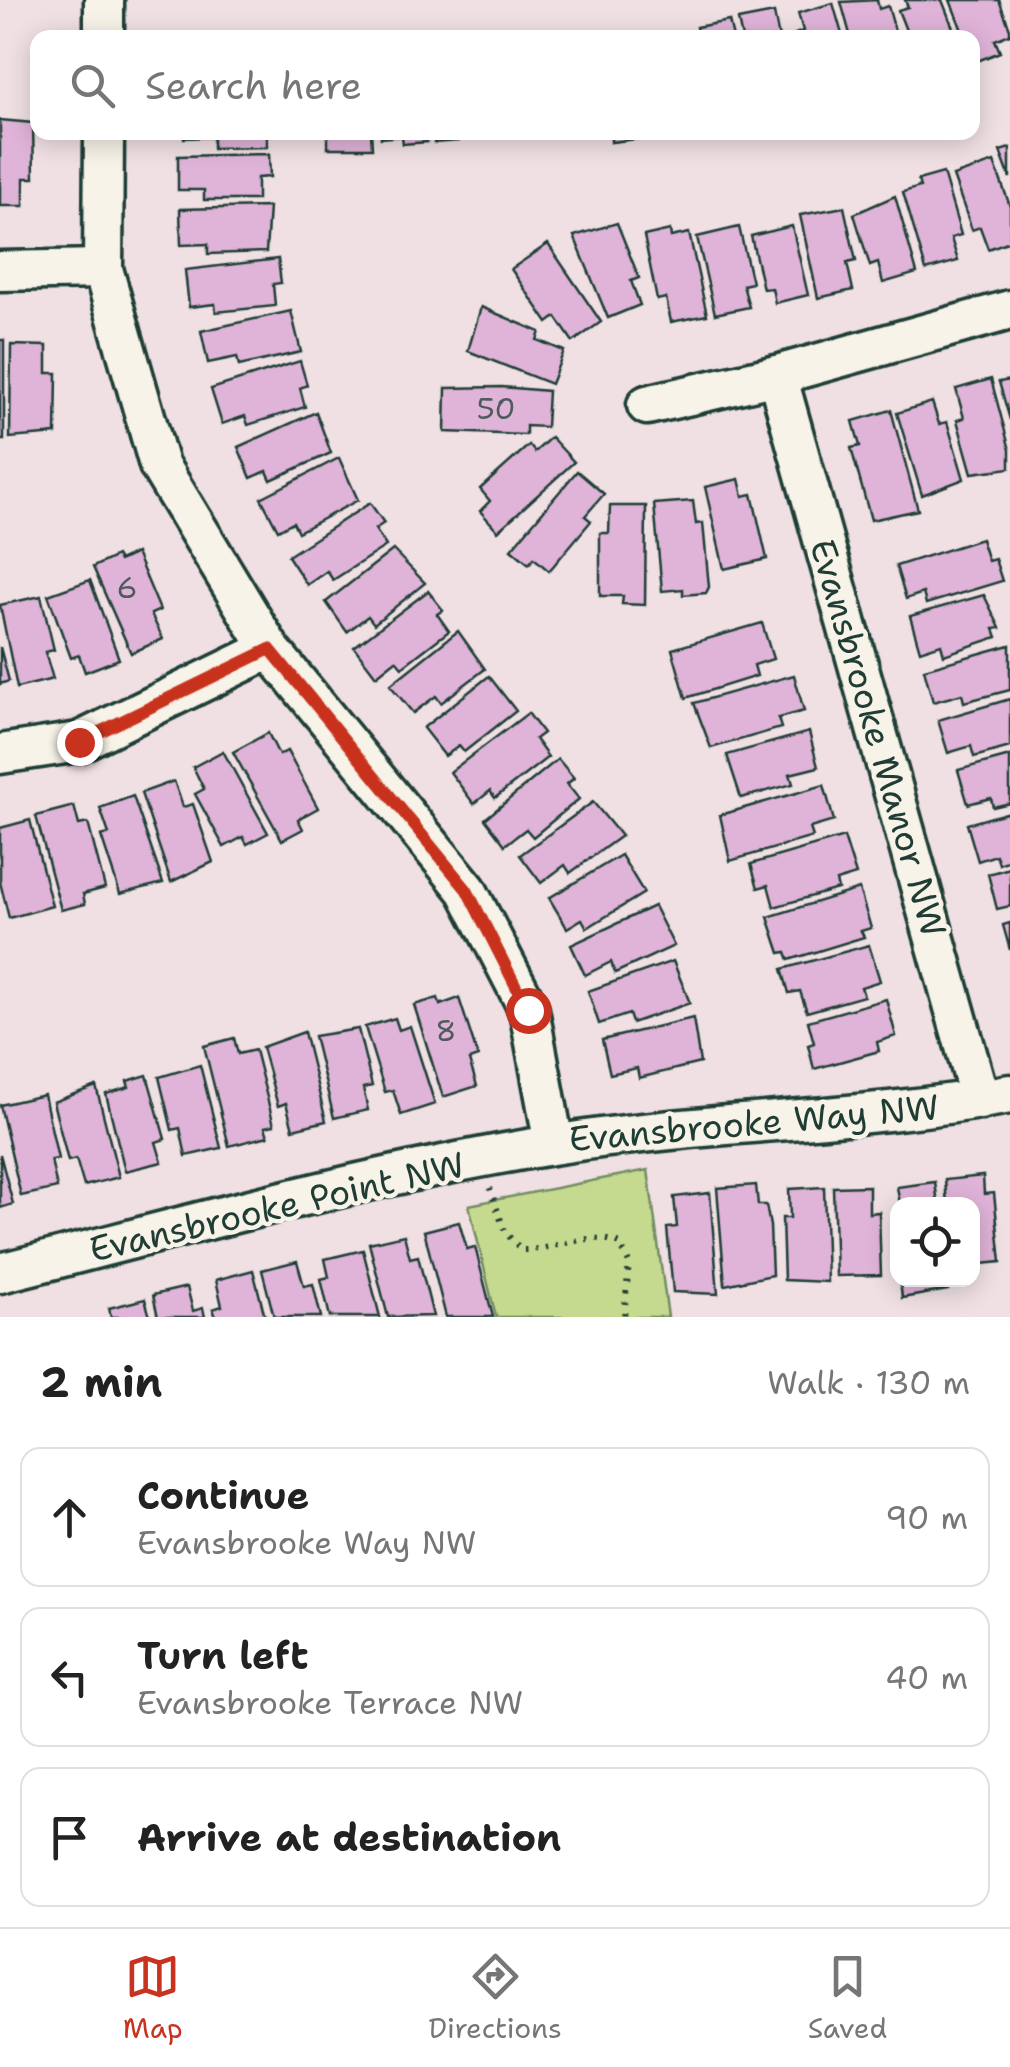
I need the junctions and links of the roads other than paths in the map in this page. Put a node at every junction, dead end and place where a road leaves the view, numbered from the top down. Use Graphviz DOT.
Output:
graph roads {
  1 [pos="104,0"];
  2 [pos="104,30"];
  3 [pos="104,140"];
  4 [pos="103,269"];
  5 [pos="0,271"];
  6 [pos="1010,310"];
  7 [pos="777,375"];
  8 [pos="647,404"];
  9 [pos="270,649"];
  10 [pos="0,754"];
  11 [pos="995,1097"];
  12 [pos="554,1144"];
  13 [pos="0,1273"];
  1 -- 2 [label="street"];
  3 -- 4 [label="street, Evansbrooke Way NW"];
  4 -- 5 [label="street"];
  4 -- 9 [label="street, Evansbrooke Way NW"];
  6 -- 7 [label="street"];
  7 -- 8 [label="street"];
  7 -- 11 [label="street, Evansbrooke Manor NW"];
  9 -- 10 [label="street"];
  9 -- 12 [label="street, Evansbrooke Way NW"];
  11 -- 12 [label="street, Evansbrooke Way NW"];
  12 -- 13 [label="street, Evansbrooke Point NW"];
}
